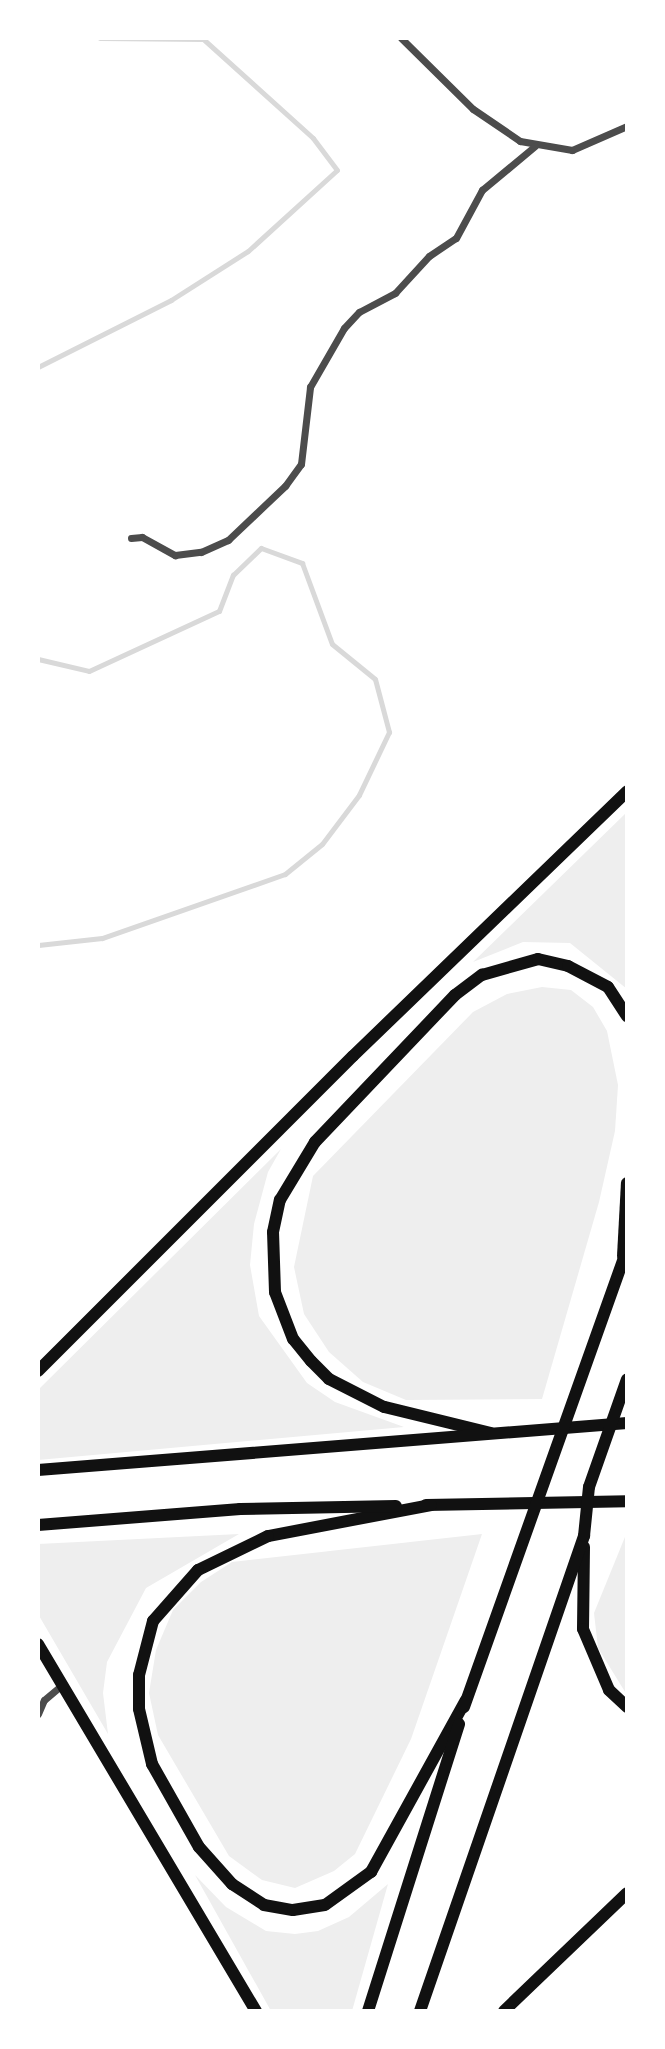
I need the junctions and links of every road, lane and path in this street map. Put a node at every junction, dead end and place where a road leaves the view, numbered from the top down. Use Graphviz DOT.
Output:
graph roads {
  1 [pos="401,38"];
  2 [pos="627,126"];
  3 [pos="535,146"];
  4 [pos="131,538"];
  5 [pos="627,791"];
  6 [pos="627,1016"];
  7 [pos="627,1183"];
  8 [pos="625,1254"];
  9 [pos="38,1371"];
  10 [pos="627,1379"];
  11 [pos="627,1423"];
  12 [pos="491,1433"];
  13 [pos="38,1470"];
  14 [pos="627,1501"];
  15 [pos="431,1505"];
  16 [pos="38,1525"];
  17 [pos="584,1536"];
  18 [pos="38,1644"];
  19 [pos="63,1684"];
  20 [pos="466,1700"];
  21 [pos="627,1707"];
  22 [pos="38,1714"];
  23 [pos="627,1893"];
  24 [pos="256,2011"];
  25 [pos="368,2011"];
  26 [pos="420,2011"];
  27 [pos="504,2011"];
  1 -- 3 [label="street"];
  2 -- 3 [label="street"];
  3 -- 4 [label="street"];
  5 -- 9 [label="highway"];
  6 -- 12 [label="highway"];
  7 -- 8 [label="highway"];
  8 -- 20 [label="highway"];
  10 -- 17 [label="highway"];
  11 -- 12 [label="highway"];
  12 -- 13 [label="highway"];
  14 -- 15 [label="highway"];
  15 -- 16 [label="highway"];
  15 -- 20 [label="highway"];
  17 -- 21 [label="highway"];
  17 -- 26 [label="highway"];
  18 -- 19 [label="highway"];
  19 -- 22 [label="street"];
  19 -- 24 [label="highway"];
  20 -- 25 [label="highway"];
  23 -- 27 [label="highway"];
}
